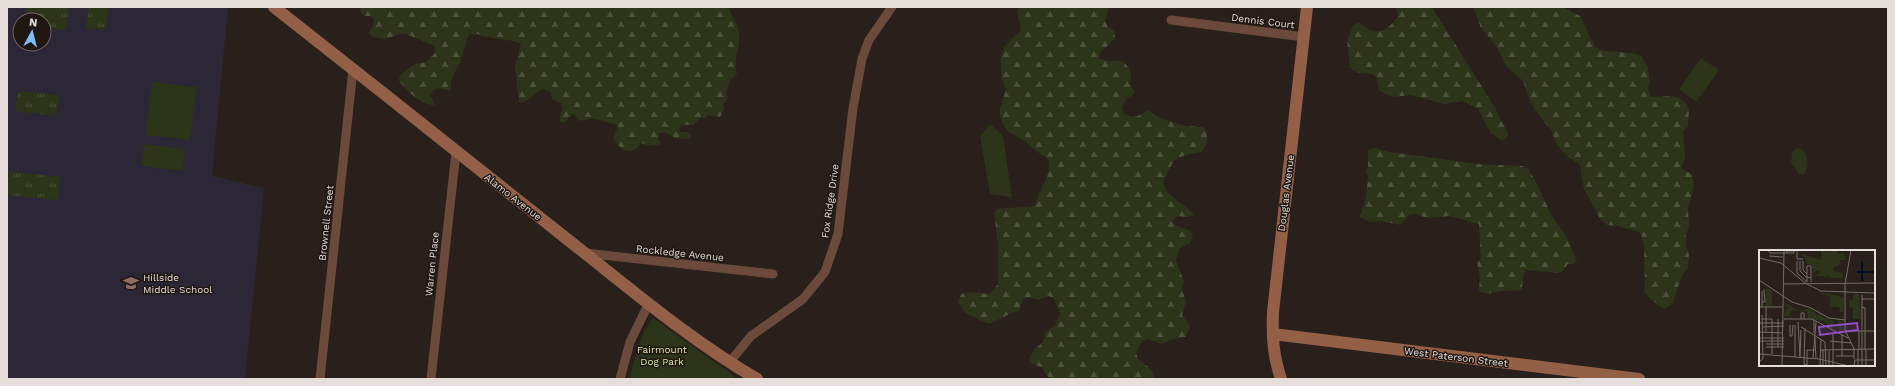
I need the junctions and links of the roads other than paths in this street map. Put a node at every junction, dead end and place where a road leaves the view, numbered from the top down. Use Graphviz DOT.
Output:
graph roads {
  1 [pos="892,7"];
  2 [pos="1307,7"];
  3 [pos="277,8"];
  4 [pos="1171,20"];
  5 [pos="1304,38"];
  6 [pos="353,69"];
  7 [pos="456,152"];
  8 [pos="585,253"];
  9 [pos="773,274"];
  10 [pos="648,305"];
  11 [pos="1273,334"];
  12 [pos="729,363"];
  13 [pos="320,379"];
  14 [pos="431,379"];
  15 [pos="620,379"];
  16 [pos="757,379"];
  17 [pos="1281,379"];
  18 [pos="1639,379"];
  1 -- 12 [label="street, Fox Ridge Drive"];
  2 -- 5 [label="street, Douglas Avenue"];
  3 -- 6 [label="street, Alamo Avenue"];
  4 -- 5 [label="street, Dennis Court"];
  5 -- 11 [label="street, Douglas Avenue"];
  6 -- 7 [label="street, Alamo Avenue"];
  6 -- 13 [label="street, Brownell Street"];
  7 -- 8 [label="street, Alamo Avenue"];
  7 -- 14 [label="street, Warren Place"];
  8 -- 9 [label="street, Rockledge Avenue"];
  8 -- 10 [label="street, Alamo Avenue"];
  10 -- 12 [label="street, Alamo Avenue"];
  10 -- 15 [label="street"];
  11 -- 17 [label="street, Douglas Avenue"];
  11 -- 18 [label="street, West Paterson Street"];
  12 -- 16 [label="street, Alamo Avenue"];
}
